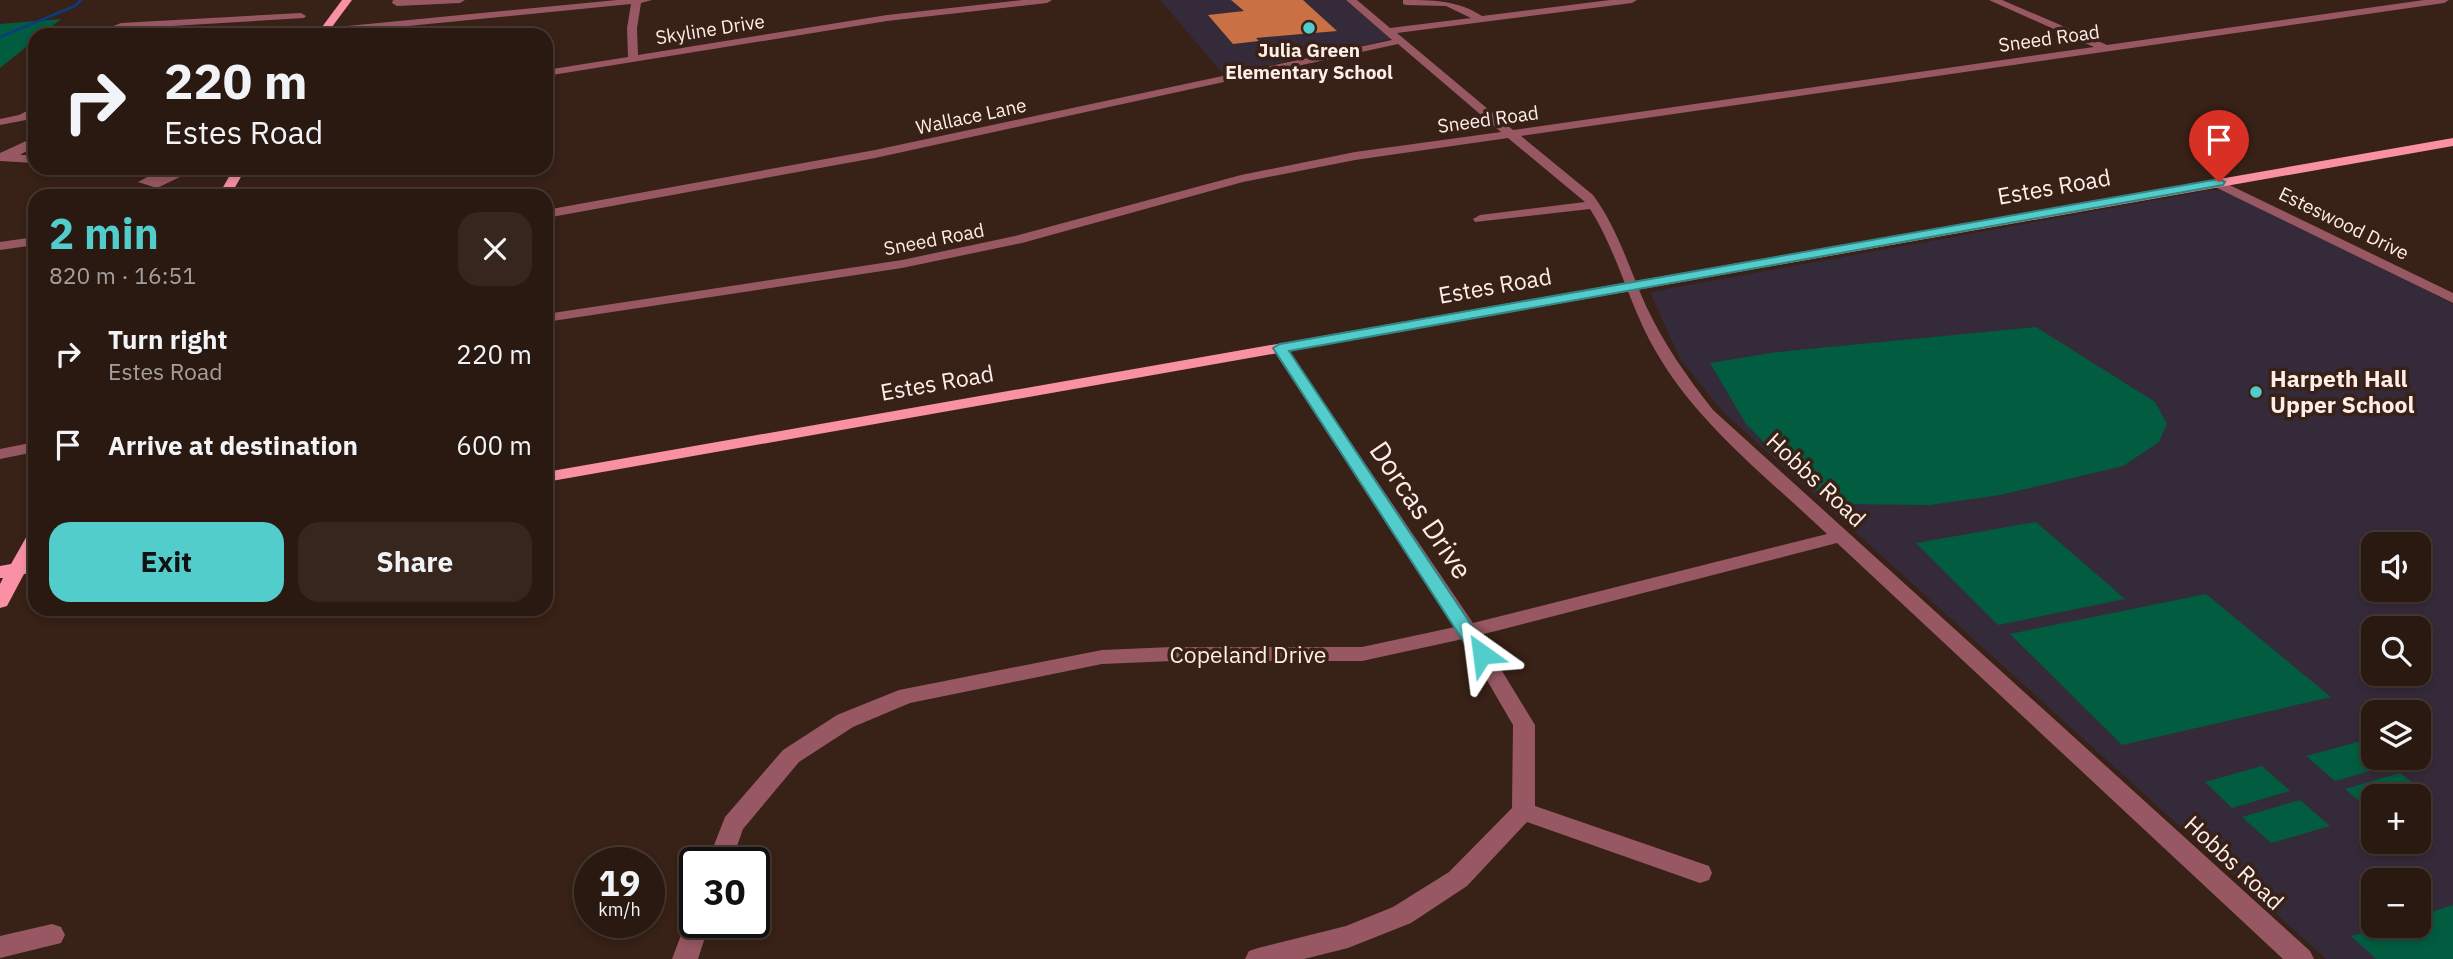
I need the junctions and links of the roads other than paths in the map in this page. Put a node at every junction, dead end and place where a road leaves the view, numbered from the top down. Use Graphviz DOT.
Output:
graph roads {
  1 [pos="346,0"];
  2 [pos="398,0"];
  3 [pos="460,0"];
  4 [pos="648,0"];
  5 [pos="1047,0"];
  6 [pos="1351,0"];
  7 [pos="1632,0"];
  8 [pos="1994,0"];
  9 [pos="2444,0"];
  10 [pos="636,2"];
  11 [pos="1406,2"];
  12 [pos="301,16"];
  13 [pos="1479,19"];
  14 [pos="153,28"];
  15 [pos="326,28"];
  16 [pos="373,28"];
  17 [pos="1395,36"];
  18 [pos="2105,48"];
  19 [pos="633,59"];
  20 [pos="553,72"];
  21 [pos="28,111"];
  22 [pos="0,113"];
  23 [pos="28,114"];
  24 [pos="0,122"];
  25 [pos="1512,132"];
  26 [pos="2453,142"];
  27 [pos="28,144"];
  28 [pos="3,157"];
  29 [pos="28,159"];
  30 [pos="2217,183"];
  31 [pos="1593,205"];
  32 [pos="553,213"];
  33 [pos="1480,219"];
  34 [pos="28,242"];
  35 [pos="0,246"];
  36 [pos="1631,287"];
  37 [pos="2453,299"];
  38 [pos="553,317"];
  39 [pos="1280,348"];
  40 [pos="28,448"];
  41 [pos="0,454"];
  42 [pos="553,476"];
  43 [pos="1841,536"];
  44 [pos="27,568"];
  45 [pos="0,572"];
  46 [pos="0,601"];
  47 [pos="1468,631"];
  48 [pos="1523,811"];
  49 [pos="725,847"];
  50 [pos="1700,873"];
  51 [pos="52,935"];
  52 [pos="692,938"];
  53 [pos="0,947"];
  54 [pos="685,959"];
  55 [pos="1258,959"];
  56 [pos="2301,959"];
  1 -- 15 [label="main road"];
  2 -- 3 [label="street"];
  4 -- 10 [label="street"];
  5 -- 19 [label="street, Skyline Drive"];
  6 -- 17 [label="street, Hobbs Road"];
  7 -- 13 [label="street, Wallace Lane"];
  8 -- 18 [label="street"];
  9 -- 18 [label="street, Sneed Road"];
  10 -- 16 [label="street"];
  10 -- 19 [label="street"];
  11 -- 13 [label="street"];
  12 -- 14 [label="street"];
  13 -- 17 [label="street, Wallace Lane"];
  17 -- 25 [label="street, Hobbs Road"];
  17 -- 32 [label="street, Wallace Lane"];
  18 -- 25 [label="street, Sneed Road"];
  19 -- 20 [label="street, Skyline Drive"];
  21 -- 22 [label="street"];
  23 -- 24 [label="street"];
  25 -- 31 [label="street, Hobbs Road"];
  25 -- 38 [label="street, Sneed Road"];
  26 -- 30 [label="main road, Estes Road"];
  27 -- 28 [label="street"];
  28 -- 29 [label="street"];
  30 -- 36 [label="main road, Estes Road"];
  30 -- 37 [label="street, Esteswood Drive"];
  31 -- 33 [label="street"];
  31 -- 36 [label="street, Hobbs Road"];
  34 -- 35 [label="street"];
  36 -- 39 [label="main road, Estes Road"];
  36 -- 43 [label="street, Hobbs Road"];
  39 -- 42 [label="main road, Estes Road"];
  39 -- 47 [label="street, Dorcas Drive"];
  40 -- 41 [label="street"];
  43 -- 47 [label="street, Copeland Drive"];
  43 -- 56 [label="street, Hobbs Road"];
  44 -- 45 [label="main road"];
  44 -- 46 [label="main road"];
  47 -- 48 [label="street, Dorcas Drive"];
  47 -- 49 [label="street, Copeland Drive"];
  48 -- 50 [label="street"];
  48 -- 55 [label="street"];
  51 -- 53 [label="street"];
  52 -- 54 [label="street"];
}
